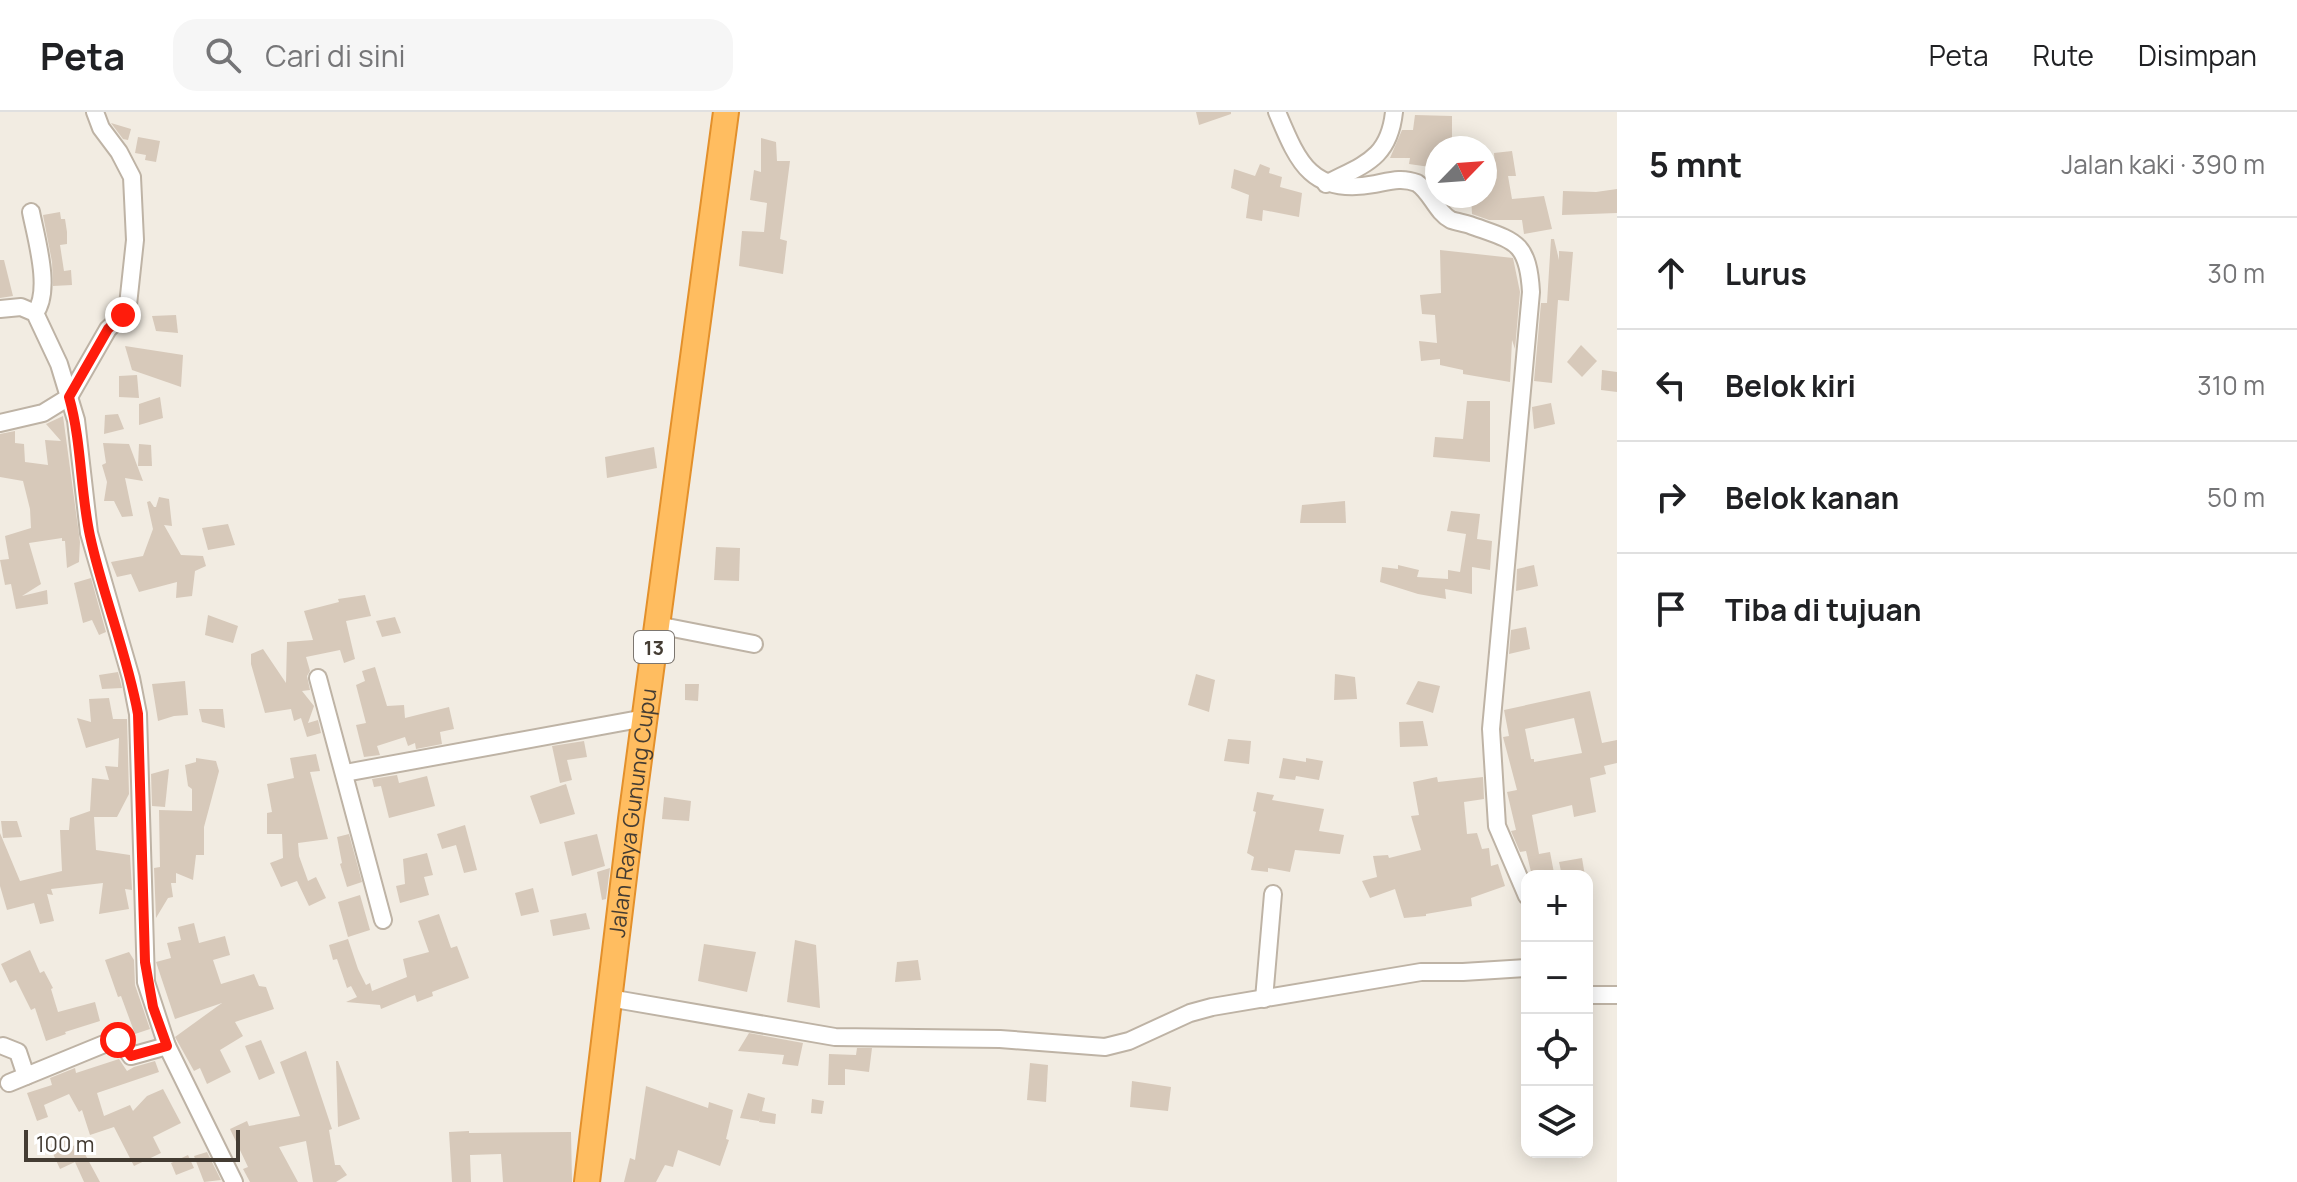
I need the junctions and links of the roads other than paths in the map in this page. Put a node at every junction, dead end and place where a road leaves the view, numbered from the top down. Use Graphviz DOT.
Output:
graph roads {
  1 [pos="95,112"];
  2 [pos="726,112"];
  3 [pos="1277,112"];
  4 [pos="1394,112"];
  5 [pos="1326,184"];
  6 [pos="31,212"];
  7 [pos="0,309"];
  8 [pos="35,313"];
  9 [pos="69,397"];
  10 [pos="0,423"];
  11 [pos="657,625"];
  12 [pos="754,644"];
  13 [pos="318,678"];
  14 [pos="645,718"];
  15 [pos="345,773"];
  16 [pos="1521,882"];
  17 [pos="1273,894"];
  18 [pos="383,920"];
  19 [pos="1521,968"];
  20 [pos="1593,993"];
  21 [pos="1617,995"];
  22 [pos="609,998"];
  23 [pos="1264,999"];
  24 [pos="3,1046"];
  25 [pos="167,1046"];
  26 [pos="26,1076"];
  27 [pos="9,1083"];
  28 [pos="234,1182"];
  29 [pos="587,1182"];
  1 -- 9 [label="street"];
  2 -- 11 [label="highway, Jalan Raya Gunung Cupu / 13"];
  3 -- 5 [label="street"];
  4 -- 5 [label="street"];
  5 -- 16 [label="street"];
  6 -- 8 [label="street"];
  7 -- 8 [label="street"];
  8 -- 9 [label="street"];
  9 -- 10 [label="street"];
  9 -- 25 [label="street"];
  11 -- 12 [label="street"];
  11 -- 14 [label="highway, Jalan Raya Gunung Cupu / 13"];
  13 -- 15 [label="street"];
  14 -- 15 [label="street"];
  14 -- 22 [label="highway, Jalan Raya Gunung Cupu / 13"];
  15 -- 18 [label="street"];
  17 -- 23 [label="street"];
  19 -- 23 [label="street"];
  20 -- 21 [label="street"];
  22 -- 23 [label="street"];
  22 -- 29 [label="highway, Jalan Raya Gunung Cupu / 13"];
  24 -- 26 [label="street"];
  25 -- 26 [label="street"];
  25 -- 28 [label="street"];
  26 -- 27 [label="street"];
}
